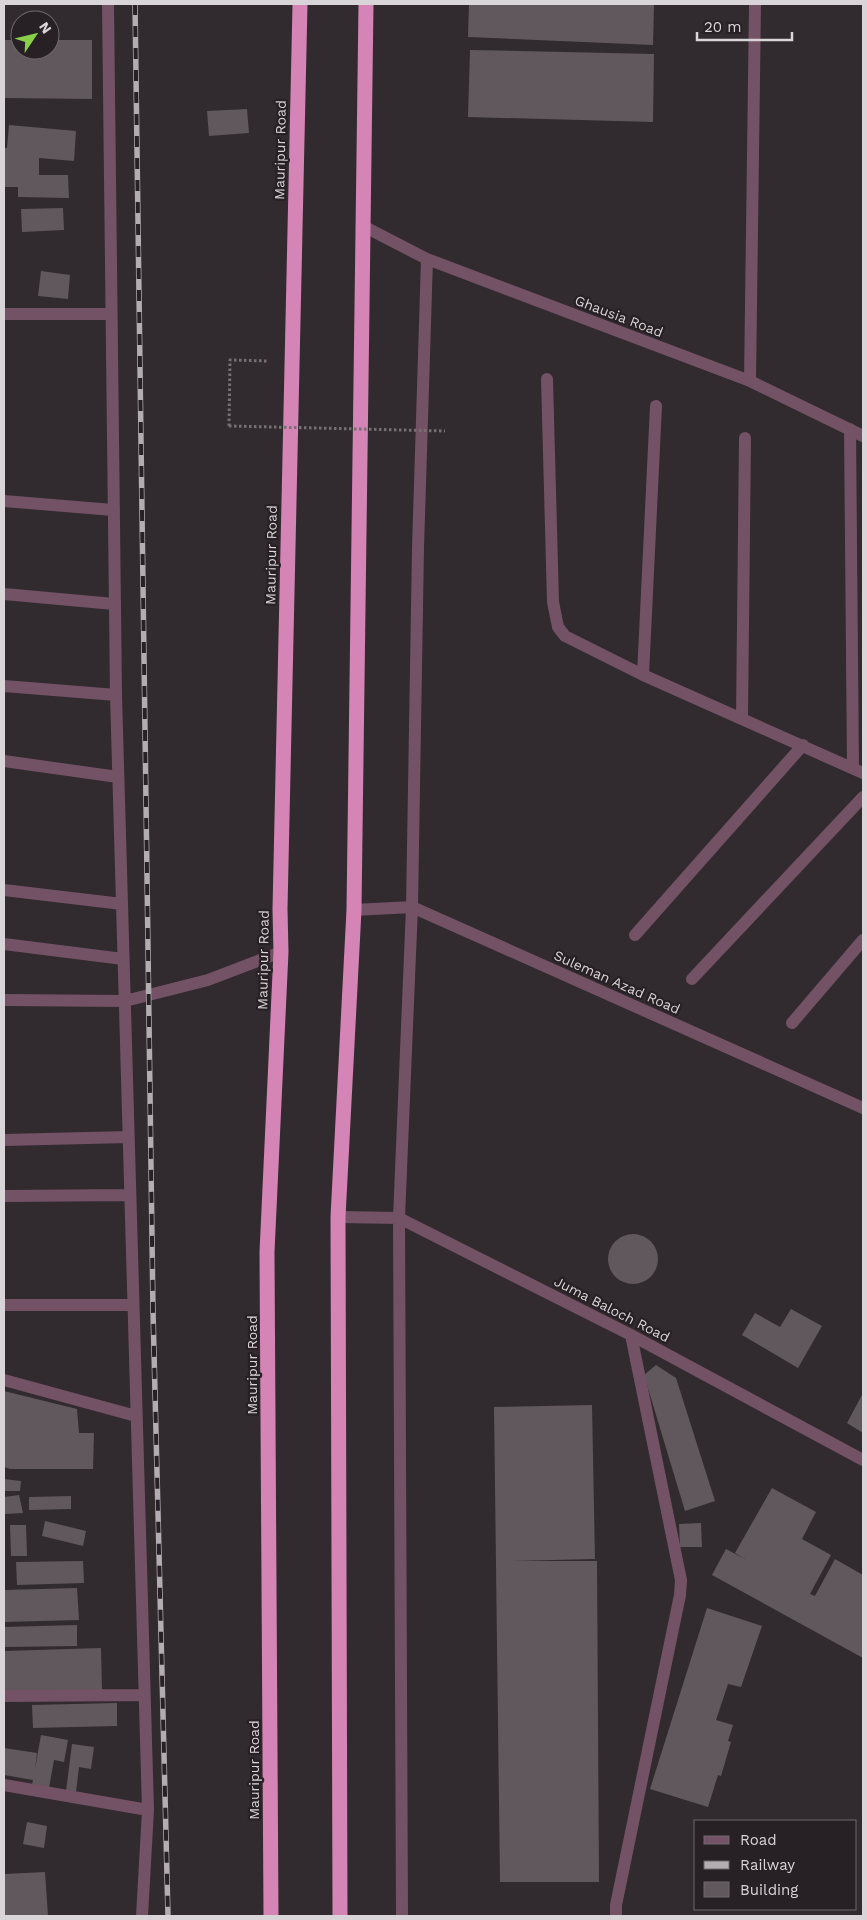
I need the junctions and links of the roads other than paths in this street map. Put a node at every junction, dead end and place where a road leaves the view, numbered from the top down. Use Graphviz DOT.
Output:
graph roads {
  1 [pos="108,4"];
  2 [pos="300,4"];
  3 [pos="366,4"];
  4 [pos="755,4"];
  5 [pos="363,226"];
  6 [pos="427,259"];
  7 [pos="4,314"];
  8 [pos="111,314"];
  9 [pos="547,379"];
  10 [pos="750,381"];
  11 [pos="656,406"];
  12 [pos="850,429"];
  13 [pos="863,436"];
  14 [pos="744,438"];
  15 [pos="4,501"];
  16 [pos="113,510"];
  17 [pos="4,594"];
  18 [pos="114,604"];
  19 [pos="643,675"];
  20 [pos="4,686"];
  21 [pos="116,694"];
  22 [pos="742,718"];
  23 [pos="803,745"];
  24 [pos="4,761"];
  25 [pos="858,771"];
  26 [pos="118,777"];
  27 [pos="863,797"];
  28 [pos="4,890"];
  29 [pos="122,904"];
  30 [pos="412,907"];
  31 [pos="354,910"];
  32 [pos="635,935"];
  33 [pos="863,940"];
  34 [pos="4,944"];
  35 [pos="281,952"];
  36 [pos="123,959"];
  37 [pos="692,979"];
  38 [pos="4,1000"];
  39 [pos="124,1002"];
  40 [pos="792,1023"];
  41 [pos="863,1108"];
  42 [pos="128,1137"];
  43 [pos="4,1140"];
  44 [pos="130,1195"];
  45 [pos="4,1196"];
  46 [pos="338,1216"];
  47 [pos="399,1218"];
  48 [pos="4,1305"];
  49 [pos="133,1305"];
  50 [pos="631,1335"];
  51 [pos="4,1380"];
  52 [pos="136,1416"];
  53 [pos="863,1460"];
  54 [pos="144,1695"];
  55 [pos="4,1696"];
  56 [pos="4,1785"];
  57 [pos="148,1810"];
  58 [pos="142,1916"];
  59 [pos="271,1916"];
  60 [pos="340,1916"];
  61 [pos="402,1916"];
  62 [pos="616,1916"];
  1 -- 8 [label="street"];
  2 -- 35 [label="highway, Mauripur Road"];
  3 -- 5 [label="highway"];
  4 -- 10 [label="street"];
  5 -- 6 [label="street, Ghausia Road"];
  5 -- 31 [label="highway"];
  6 -- 10 [label="street, Ghausia Road"];
  6 -- 30 [label="street"];
  7 -- 8 [label="street"];
  8 -- 16 [label="street"];
  9 -- 19 [label="street"];
  10 -- 12 [label="street, Ghausia Road"];
  11 -- 19 [label="street"];
  12 -- 13 [label="street, Ghausia Road"];
  12 -- 25 [label="street"];
  14 -- 22 [label="street"];
  15 -- 16 [label="street"];
  16 -- 18 [label="street"];
  17 -- 18 [label="street"];
  18 -- 21 [label="street"];
  19 -- 22 [label="street"];
  20 -- 21 [label="street"];
  21 -- 26 [label="street"];
  22 -- 23 [label="street"];
  23 -- 25 [label="street"];
  23 -- 32 [label="street"];
  24 -- 26 [label="street"];
  26 -- 29 [label="street"];
  27 -- 37 [label="street"];
  28 -- 29 [label="street"];
  29 -- 36 [label="street"];
  30 -- 31 [label="street, Suleman Azad Road"];
  30 -- 41 [label="street, Suleman Azad Road"];
  30 -- 47 [label="street"];
  31 -- 46 [label="highway"];
  33 -- 40 [label="street"];
  34 -- 36 [label="street"];
  35 -- 39 [label="street"];
  35 -- 59 [label="highway, Mauripur Road"];
  36 -- 39 [label="street"];
  38 -- 39 [label="street"];
  39 -- 42 [label="street"];
  42 -- 43 [label="street"];
  42 -- 44 [label="street"];
  44 -- 45 [label="street"];
  44 -- 49 [label="street"];
  46 -- 47 [label="street, Juma Baloch Road"];
  46 -- 60 [label="highway"];
  47 -- 50 [label="street, Juma Baloch Road"];
  47 -- 61 [label="street"];
  48 -- 49 [label="street"];
  49 -- 52 [label="street"];
  50 -- 53 [label="street, Juma Baloch Road"];
  50 -- 62 [label="street"];
  51 -- 52 [label="street"];
  52 -- 54 [label="street"];
  54 -- 55 [label="street"];
  54 -- 57 [label="street"];
  56 -- 57 [label="street"];
  57 -- 58 [label="street"];
}
